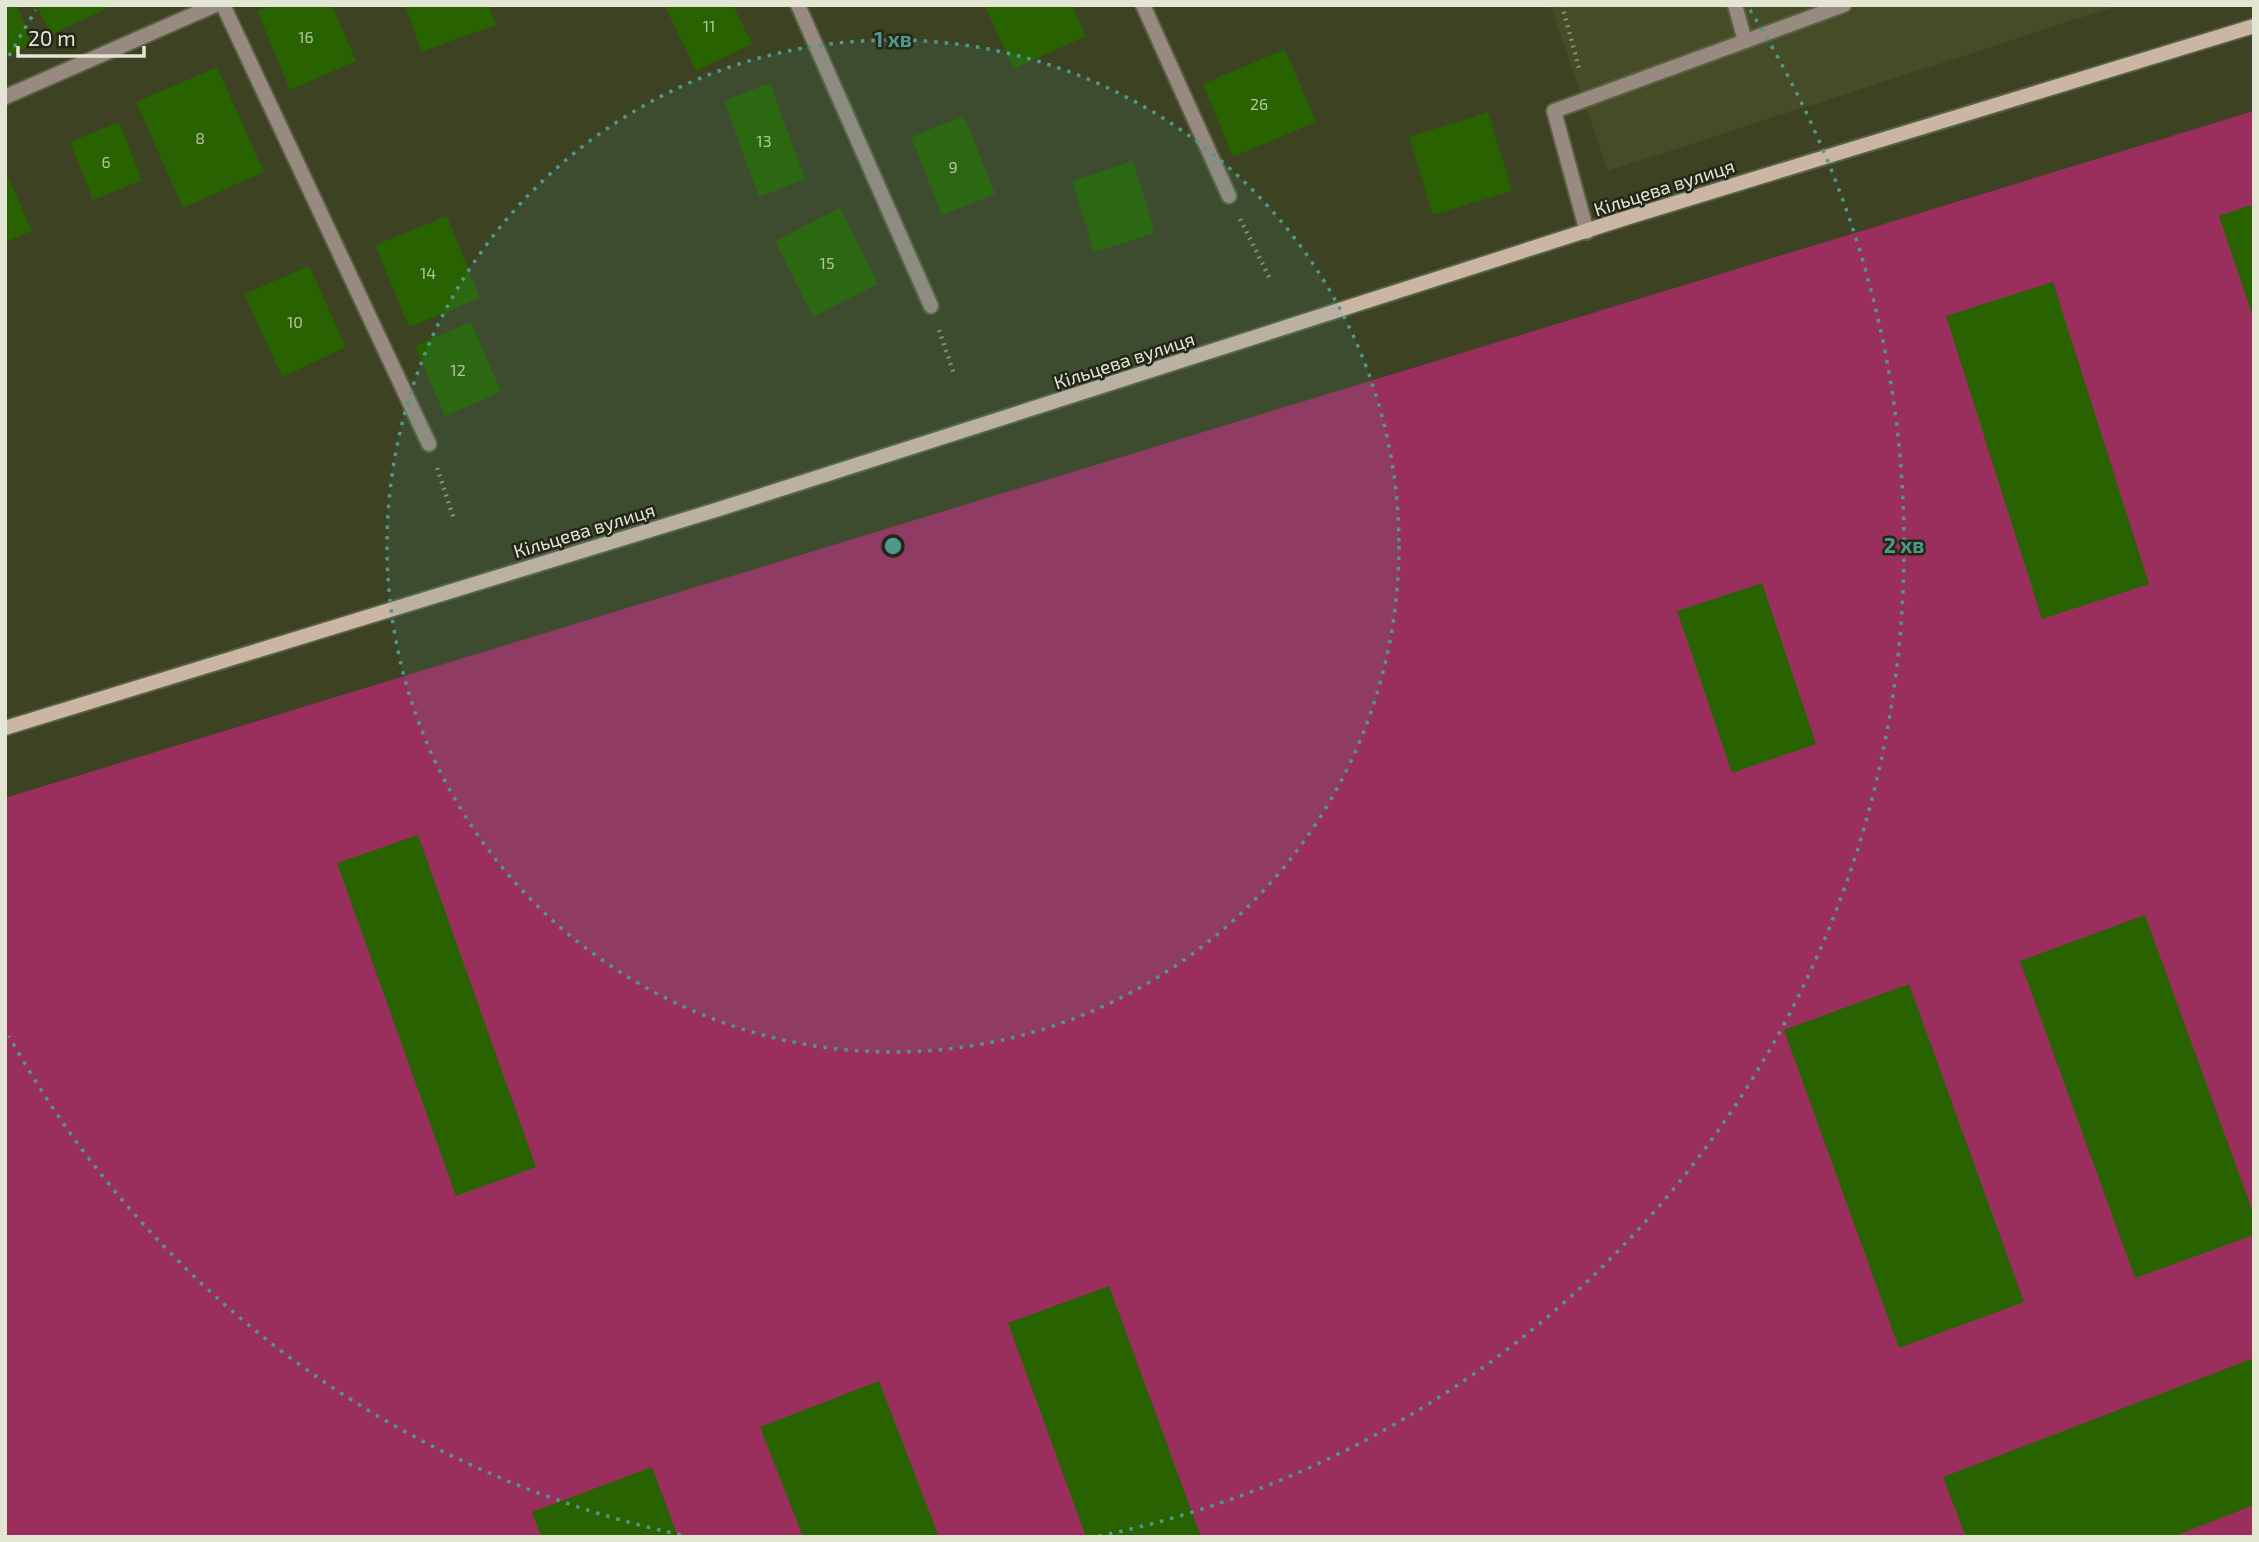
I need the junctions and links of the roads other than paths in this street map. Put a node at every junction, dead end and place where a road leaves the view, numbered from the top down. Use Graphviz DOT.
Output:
graph roads {
  1 [pos="215,5"];
  2 [pos="223,5"];
  3 [pos="798,5"];
  4 [pos="1143,5"];
  5 [pos="1735,5"];
  6 [pos="1844,5"];
  7 [pos="2254,26"];
  8 [pos="1745,41"];
  9 [pos="5,97"];
  10 [pos="1229,196"];
  11 [pos="1587,232"];
  12 [pos="931,306"];
  13 [pos="429,444"];
  14 [pos="5,728"];
  1 -- 9 [label="street"];
  2 -- 13 [label="street"];
  3 -- 12 [label="street"];
  4 -- 10 [label="street"];
  5 -- 8 [label="street"];
  6 -- 8 [label="street"];
  7 -- 11 [label="main road, Кільцева вулиця"];
  8 -- 11 [label="street"];
  11 -- 14 [label="main road, Кільцева вулиця"];
}
